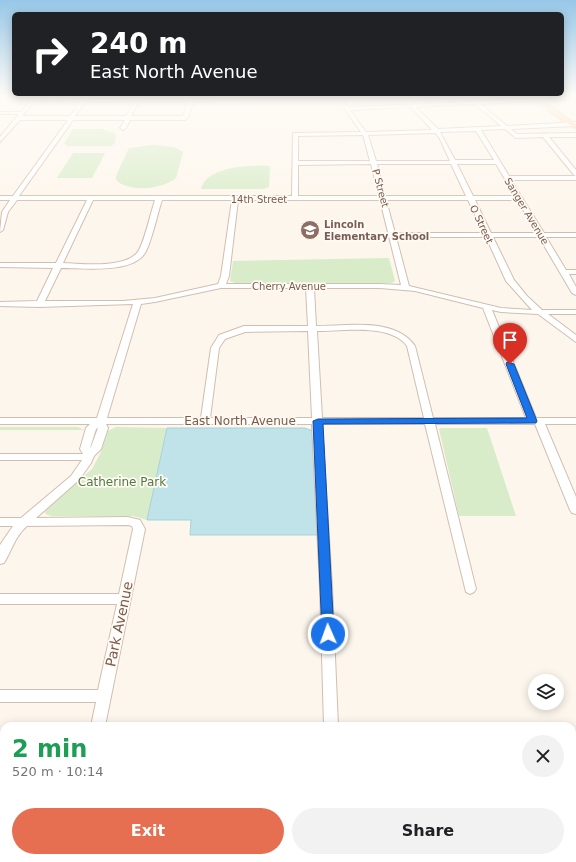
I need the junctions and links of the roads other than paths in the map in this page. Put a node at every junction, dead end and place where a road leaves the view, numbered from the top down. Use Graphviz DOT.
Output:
graph roads {
  1 [pos="58,137"];
  2 [pos="295,137"];
  3 [pos="366,137"];
  4 [pos="439,137"];
  5 [pos="483,137"];
  6 [pos="546,137"];
  7 [pos="453,162"];
  8 [pos="497,162"];
  9 [pos="295,163"];
  10 [pos="374,163"];
  11 [pos="576,174"];
  12 [pos="506,178"];
  13 [pos="576,178"];
  14 [pos="0,198"];
  15 [pos="15,198"];
  16 [pos="91,198"];
  17 [pos="159,198"];
  18 [pos="470,198"];
  19 [pos="519,198"];
  20 [pos="235,199"];
  21 [pos="295,199"];
  22 [pos="384,199"];
  23 [pos="0,230"];
  24 [pos="392,235"];
  25 [pos="487,235"];
  26 [pos="541,235"];
  27 [pos="576,235"];
  28 [pos="0,265"];
  29 [pos="58,266"];
  30 [pos="563,272"];
  31 [pos="576,272"];
  32 [pos="221,286"];
  33 [pos="310,286"];
  34 [pos="405,287"];
  35 [pos="576,293"];
  36 [pos="138,302"];
  37 [pos="0,304"];
  38 [pos="39,305"];
  39 [pos="487,307"];
  40 [pos="540,312"];
  41 [pos="576,312"];
  42 [pos="312,328"];
  43 [pos="576,339"];
  44 [pos="0,421"];
  45 [pos="100,421"];
  46 [pos="205,421"];
  47 [pos="318,421"];
  48 [pos="536,421"];
  49 [pos="576,421"];
  50 [pos="429,422"];
  51 [pos="89,456"];
  52 [pos="0,457"];
  53 [pos="576,510"];
  54 [pos="0,522"];
  55 [pos="23,522"];
  56 [pos="0,560"];
  57 [pos="470,589"];
  58 [pos="0,599"];
  59 [pos="124,599"];
  60 [pos="0,696"];
  61 [pos="104,696"];
  62 [pos="99,722"];
  63 [pos="331,722"];
  1 -- 15 [label="street"];
  2 -- 9 [label="street"];
  3 -- 10 [label="street, P Street"];
  4 -- 7 [label="street, O Street"];
  5 -- 8 [label="street, Sanger Avenue"];
  6 -- 11 [label="street"];
  7 -- 8 [label="street"];
  7 -- 10 [label="street"];
  7 -- 18 [label="street, O Street"];
  8 -- 12 [label="street, Sanger Avenue"];
  9 -- 10 [label="street"];
  9 -- 21 [label="street"];
  10 -- 22 [label="street, P Street"];
  12 -- 13 [label="street"];
  12 -- 19 [label="street, Sanger Avenue"];
  14 -- 15 [label="street, 14th Street"];
  15 -- 16 [label="street, 14th Street"];
  15 -- 23 [label="street"];
  16 -- 17 [label="street, 14th Street"];
  16 -- 29 [label="street"];
  17 -- 20 [label="street, 14th Street"];
  17 -- 29 [label="street"];
  18 -- 19 [label="street, 14th Street"];
  18 -- 22 [label="street, 14th Street"];
  18 -- 25 [label="street, O Street"];
  19 -- 26 [label="street, Sanger Avenue"];
  20 -- 21 [label="street, 14th Street"];
  20 -- 32 [label="street"];
  21 -- 22 [label="street, 14th Street"];
  22 -- 24 [label="street, P Street"];
  24 -- 25 [label="street"];
  24 -- 34 [label="street, P Street"];
  25 -- 26 [label="street"];
  25 -- 40 [label="street, O Street"];
  26 -- 27 [label="street"];
  26 -- 30 [label="street, Sanger Avenue"];
  28 -- 29 [label="street"];
  29 -- 38 [label="street"];
  30 -- 31 [label="street"];
  30 -- 35 [label="street, Sanger Avenue"];
  32 -- 33 [label="street, Cherry Avenue"];
  32 -- 36 [label="street, Cherry Avenue"];
  33 -- 34 [label="street, Cherry Avenue"];
  33 -- 42 [label="street"];
  34 -- 39 [label="street, Cherry Avenue"];
  36 -- 38 [label="street, Cherry Avenue"];
  36 -- 45 [label="street"];
  37 -- 38 [label="street, Cherry Avenue"];
  39 -- 40 [label="street, Cherry Avenue"];
  39 -- 48 [label="street"];
  40 -- 41 [label="street, Cherry Avenue"];
  40 -- 43 [label="street, O Street"];
  42 -- 46 [label="street"];
  42 -- 47 [label="street"];
  42 -- 50 [label="street"];
  44 -- 45 [label="street, East North Avenue"];
  45 -- 46 [label="street, East North Avenue"];
  45 -- 51 [label="street"];
  46 -- 47 [label="street, East North Avenue"];
  47 -- 50 [label="street, East North Avenue"];
  47 -- 63 [label="street"];
  48 -- 49 [label="street, East North Avenue"];
  48 -- 50 [label="street, East North Avenue"];
  48 -- 53 [label="street"];
  50 -- 57 [label="street"];
  51 -- 52 [label="street"];
  51 -- 55 [label="street"];
  54 -- 55 [label="street"];
  55 -- 56 [label="street"];
  55 -- 59 [label="street, Park Avenue"];
  58 -- 59 [label="street"];
  59 -- 61 [label="street, Park Avenue"];
  60 -- 61 [label="street"];
  61 -- 62 [label="street, Park Avenue"];
}
